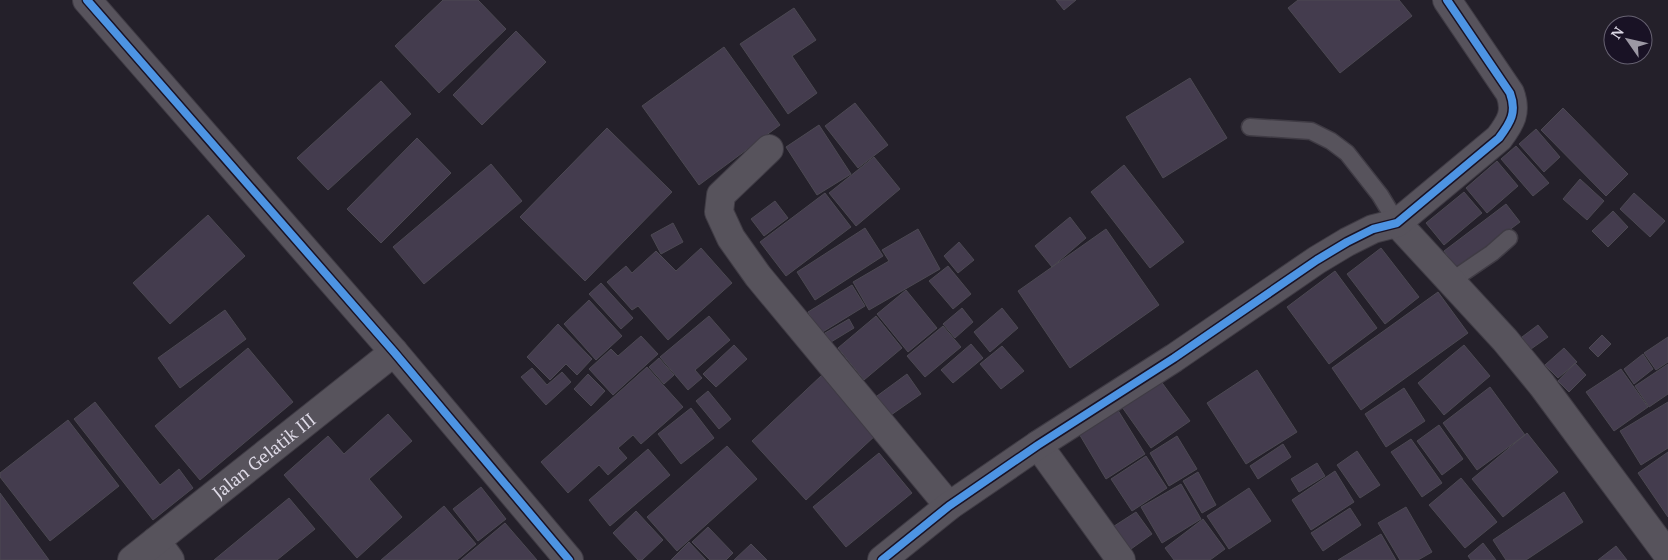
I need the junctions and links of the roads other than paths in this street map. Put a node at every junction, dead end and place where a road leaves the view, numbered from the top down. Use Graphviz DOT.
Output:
graph roads {
  1 [pos="87,0"];
  2 [pos="1453,2"];
  3 [pos="1250,127"];
  4 [pos="769,149"];
  5 [pos="1397,223"];
  6 [pos="1509,238"];
  7 [pos="1451,281"];
  8 [pos="394,352"];
  9 [pos="1038,445"];
  10 [pos="949,506"];
  11 [pos="163,550"];
  12 [pos="1668,555"];
  13 [pos="132,560"];
  14 [pos="569,560"];
  15 [pos="882,560"];
  16 [pos="1121,560"];
  1 -- 8 [label="street"];
  2 -- 5 [label="street"];
  3 -- 5 [label="lane"];
  4 -- 10 [label="street"];
  5 -- 7 [label="street"];
  5 -- 9 [label="street"];
  6 -- 7 [label="lane"];
  7 -- 12 [label="street"];
  8 -- 11 [label="street, Jalan Gelatik III"];
  8 -- 14 [label="street"];
  9 -- 10 [label="street"];
  9 -- 16 [label="street"];
  10 -- 15 [label="street"];
  11 -- 13 [label="street, Jalan Gelatik III"];
}
